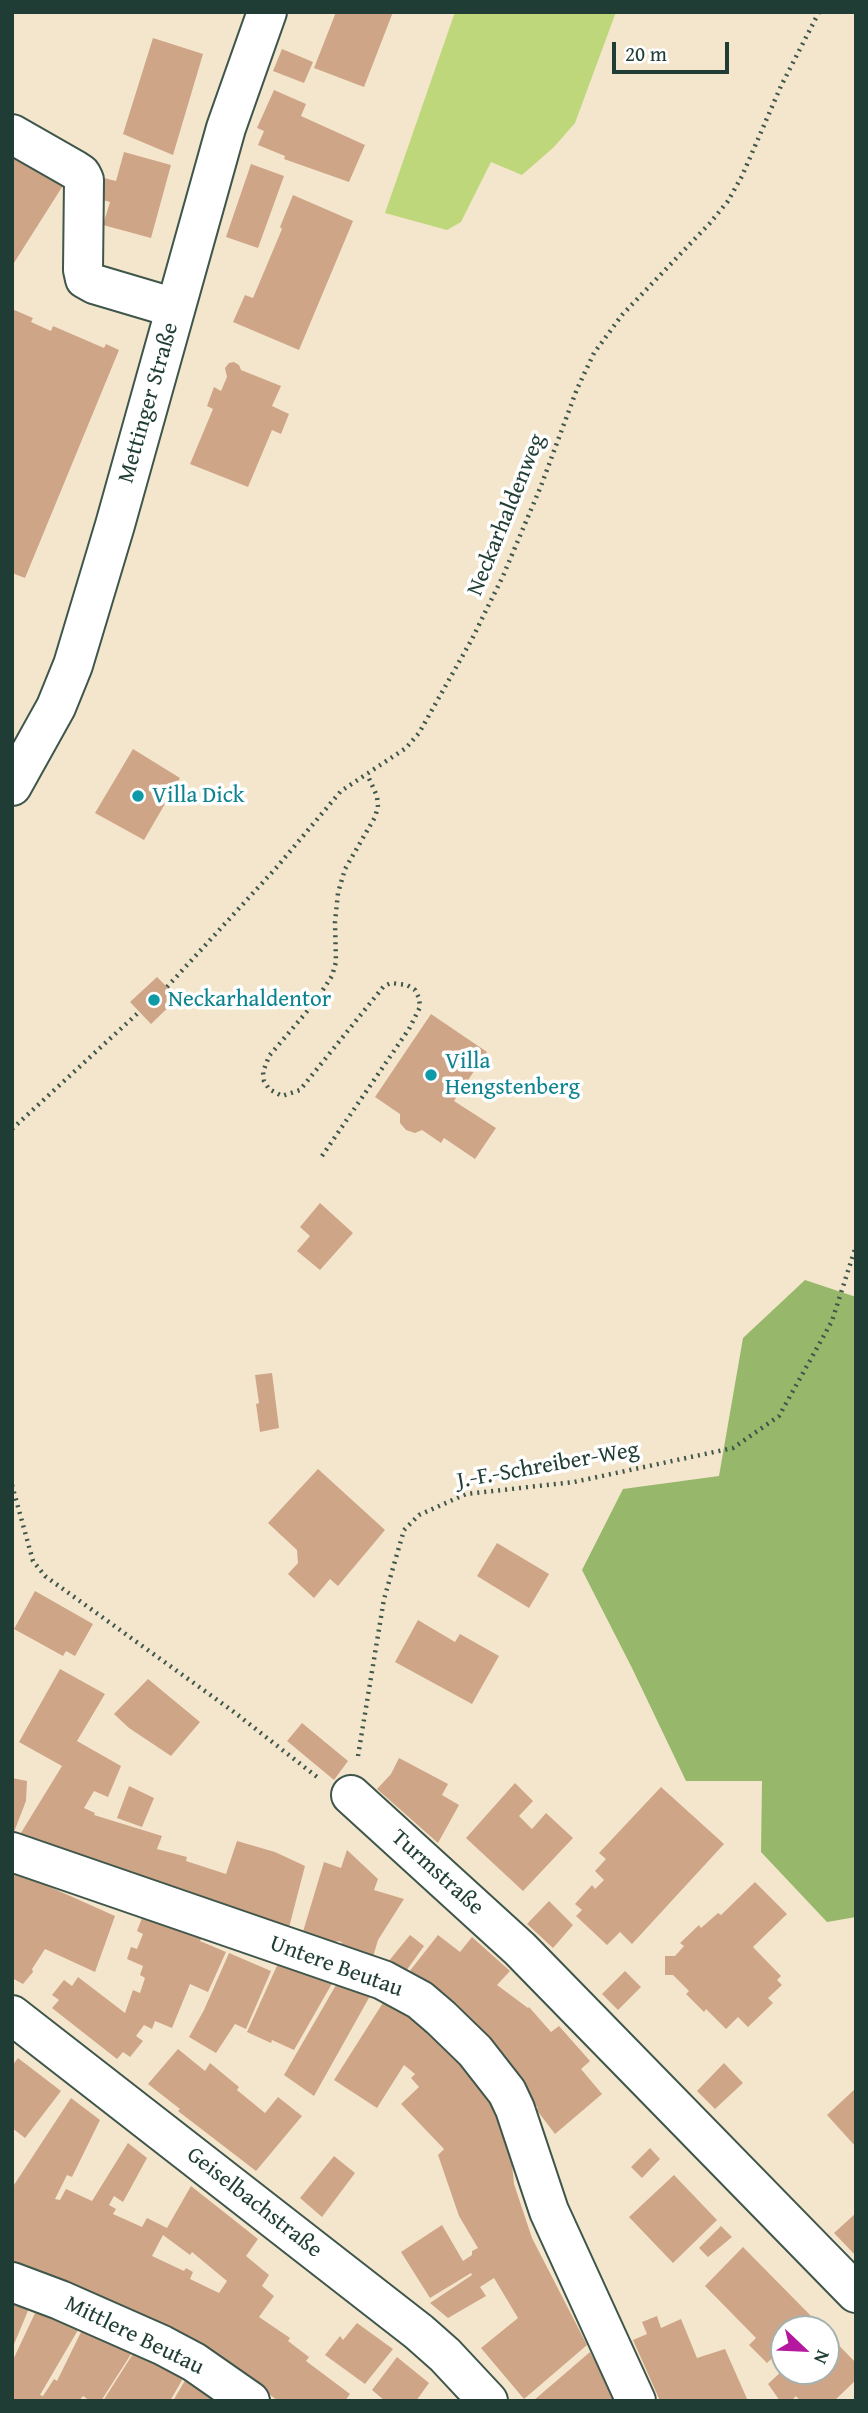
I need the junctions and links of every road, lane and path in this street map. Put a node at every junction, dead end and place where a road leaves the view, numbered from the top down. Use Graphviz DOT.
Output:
graph roads {
  1 [pos="267,12"];
  2 [pos="820,12"];
  3 [pos="12,134"];
  4 [pos="176,308"];
  5 [pos="368,774"];
  6 [pos="12,786"];
  7 [pos="167,986"];
  8 [pos="139,1012"];
  9 [pos="12,1129"];
  10 [pos="322,1156"];
  11 [pos="856,1246"];
  12 [pos="12,1485"];
  13 [pos="351,1795"];
  14 [pos="12,1852"];
  15 [pos="12,2015"];
  16 [pos="12,2282"];
  17 [pos="856,2293"];
  18 [pos="250,2401"];
  19 [pos="488,2401"];
  20 [pos="636,2401"];
  1 -- 4 [label="street, Mettinger Straße"];
  2 -- 5 [label="path, Neckarhaldenweg"];
  3 -- 4 [label="street"];
  4 -- 6 [label="street, Mettinger Straße"];
  5 -- 7 [label="path, Neckarhaldenweg"];
  5 -- 10 [label="path"];
  8 -- 9 [label="path"];
  11 -- 13 [label="path, J.-F.-Schreiber-Weg"];
  12 -- 13 [label="path"];
  13 -- 17 [label="street, Turmstraße"];
  14 -- 20 [label="street, Untere Beutau"];
  15 -- 19 [label="street, Geiselbachstraße"];
  16 -- 18 [label="street, Mittlere Beutau"];
}
